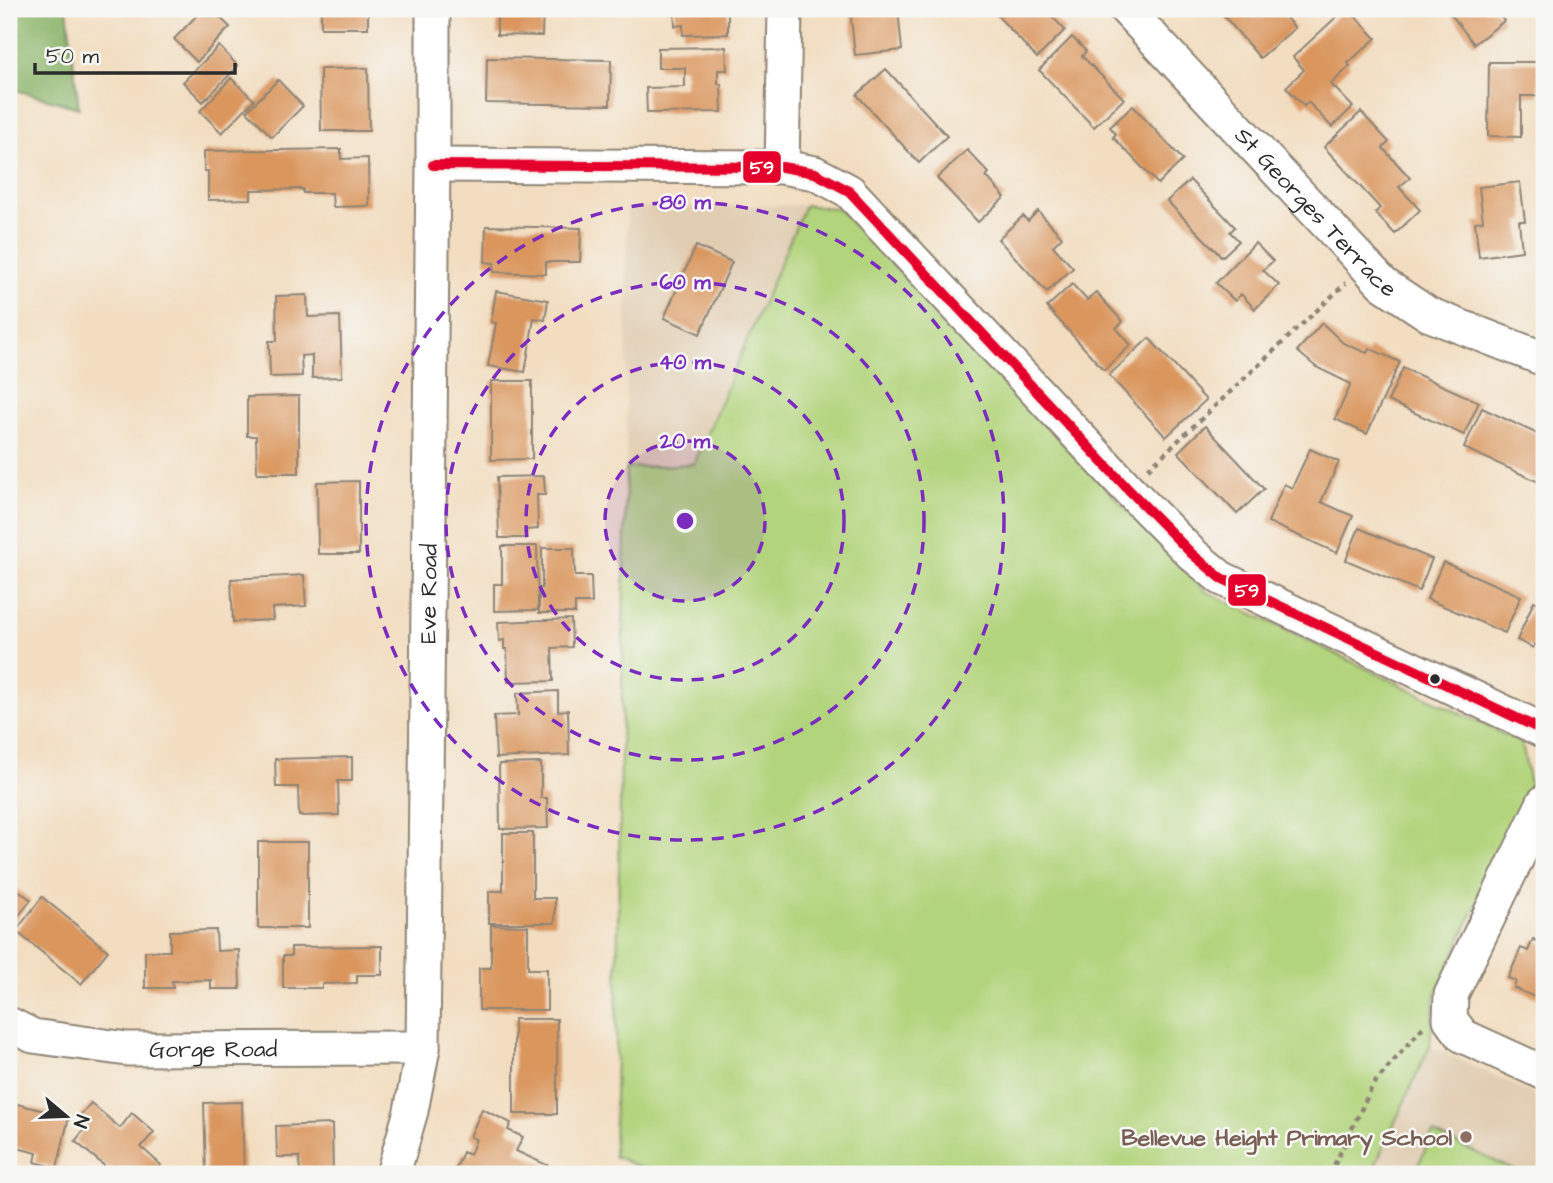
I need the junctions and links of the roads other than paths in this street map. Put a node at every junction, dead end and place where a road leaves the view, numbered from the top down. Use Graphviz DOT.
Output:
graph roads {
  1 [pos="433,9"];
  2 [pos="785,9"];
  3 [pos="1126,9"];
  4 [pos="433,165"];
  5 [pos="782,167"];
  6 [pos="1544,359"];
  7 [pos="1544,731"];
  8 [pos="1544,802"];
  9 [pos="9,1024"];
  10 [pos="423,1048"];
  11 [pos="1544,1073"];
  12 [pos="393,1174"];
  1 -- 4 [label="street, Eve Road"];
  2 -- 5 [label="street"];
  3 -- 6 [label="street, St Georges Terrace"];
  4 -- 5 [label="street"];
  4 -- 10 [label="street, Eve Road"];
  5 -- 7 [label="street"];
  8 -- 11 [label="street"];
  9 -- 10 [label="street, Gorge Road"];
  10 -- 12 [label="street, Eve Road"];
}
